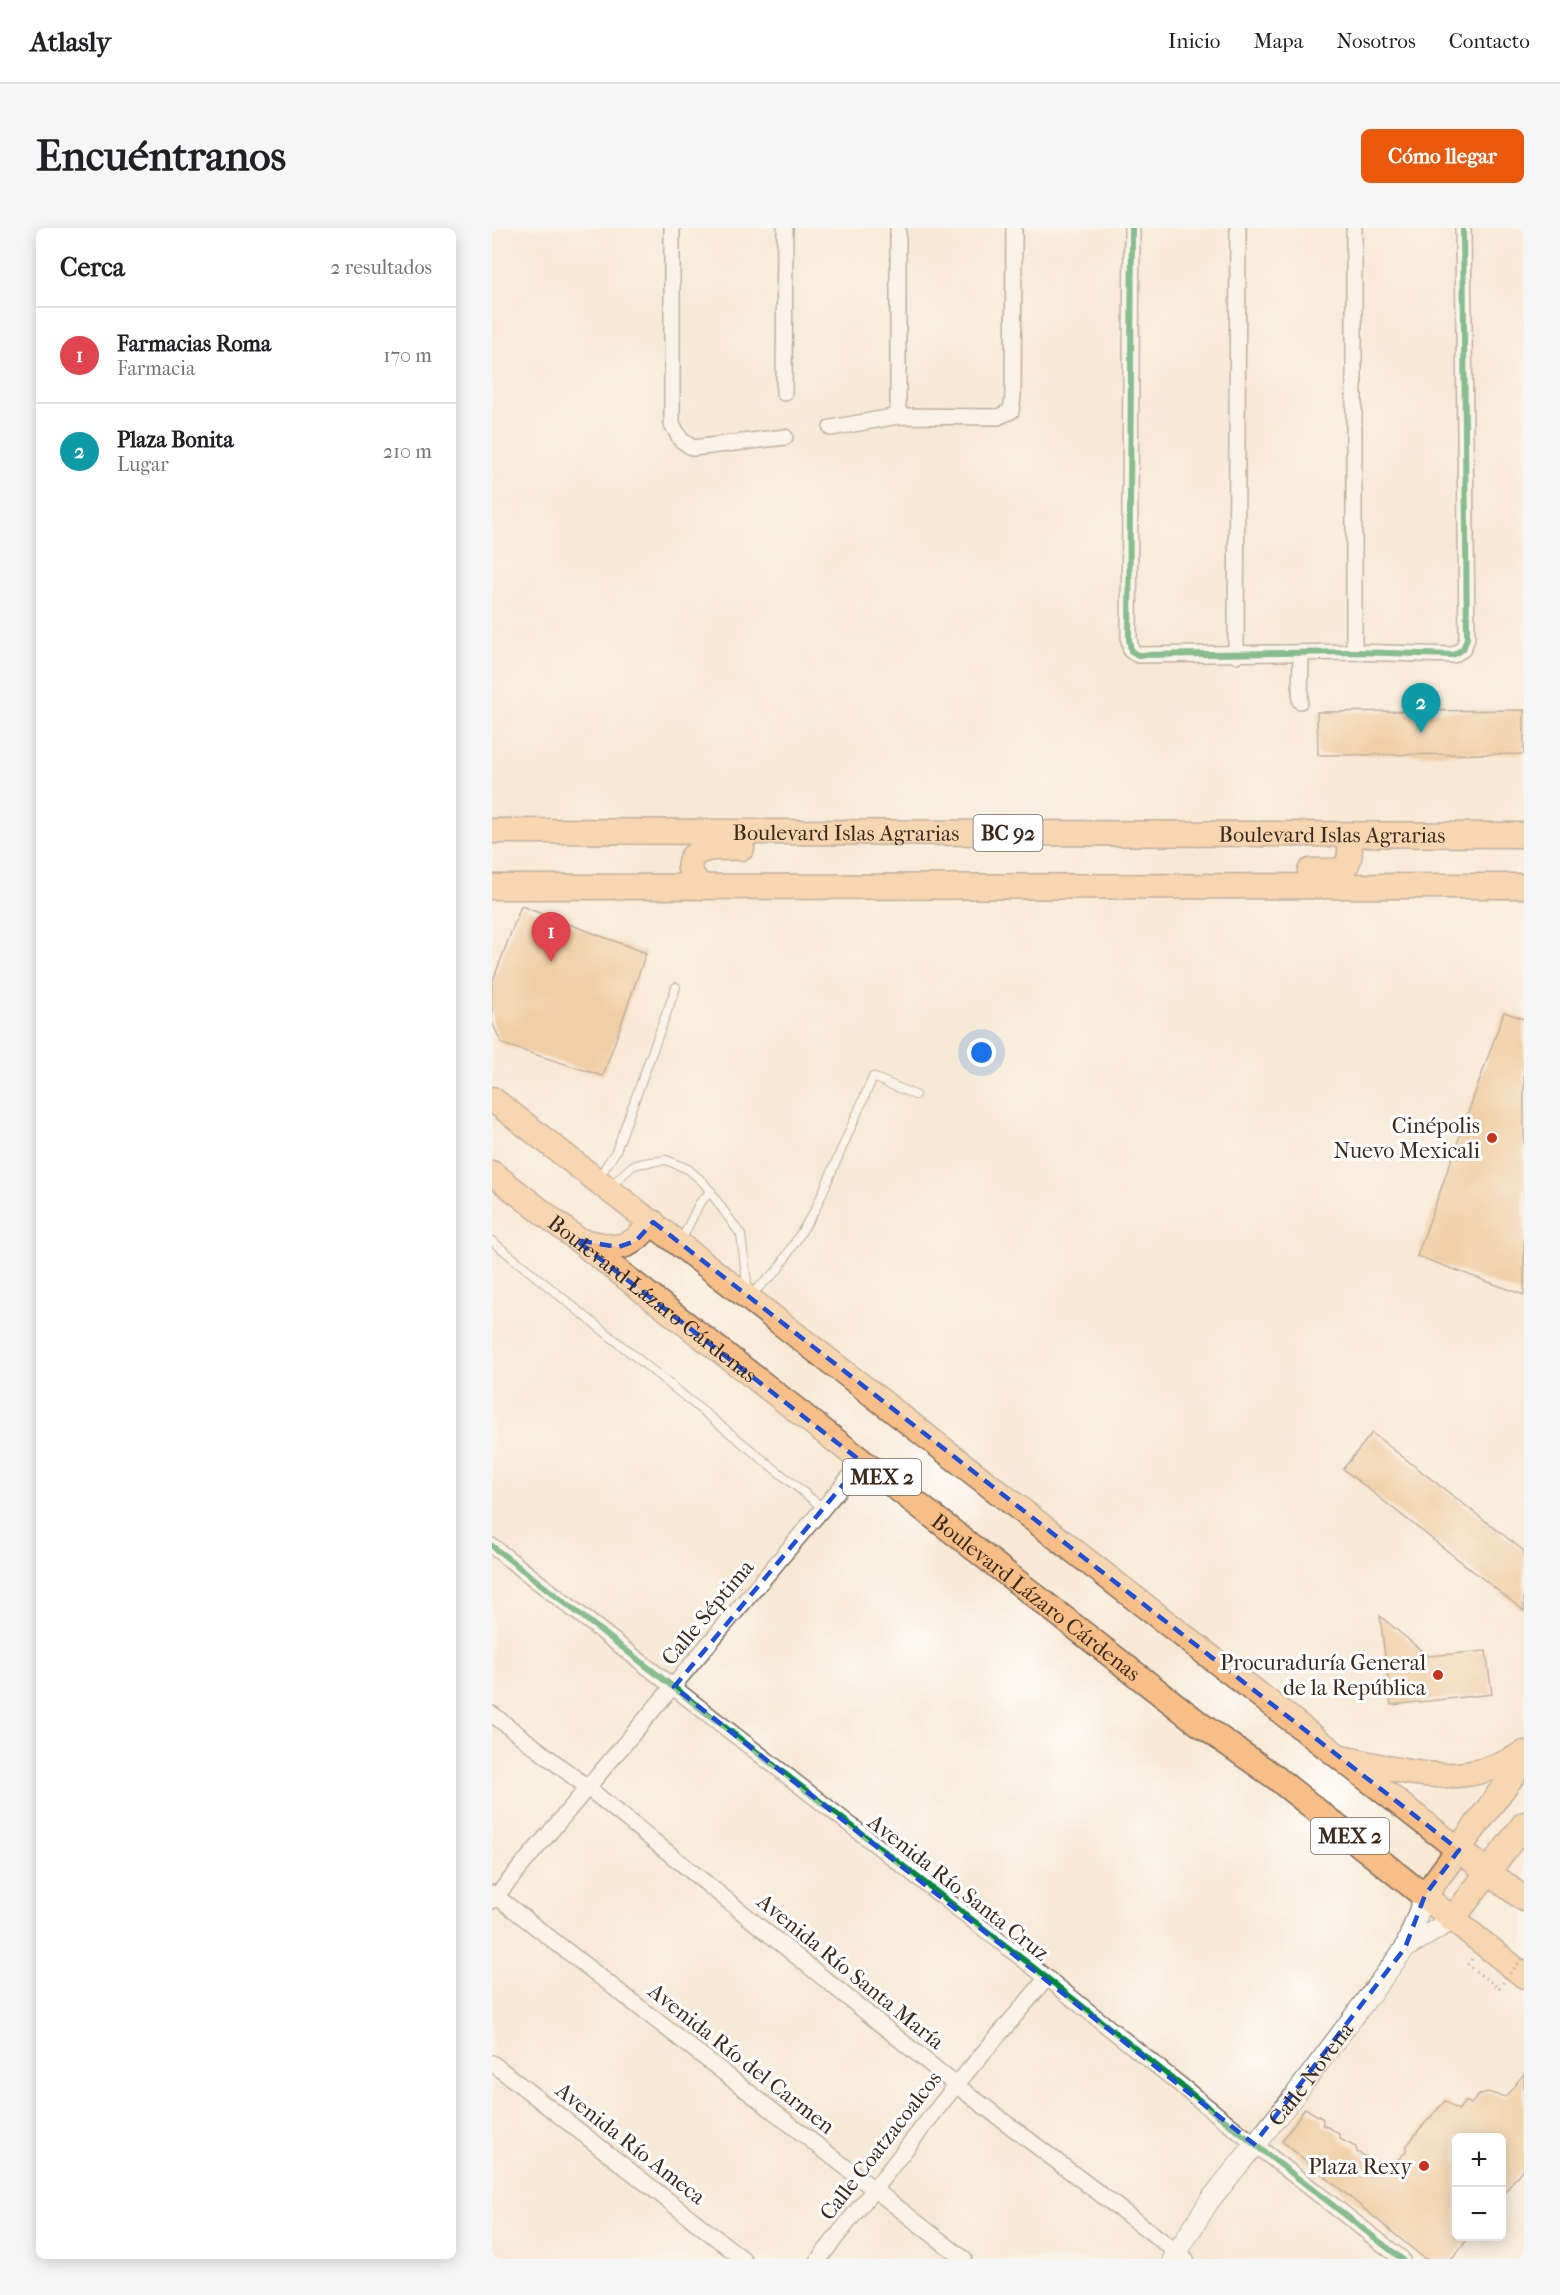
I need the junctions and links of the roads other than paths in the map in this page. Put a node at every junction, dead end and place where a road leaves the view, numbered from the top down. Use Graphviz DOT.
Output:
graph roads {
  1 [pos="672,228"];
  2 [pos="785,228"];
  3 [pos="898,228"];
  4 [pos="1014,228"];
  5 [pos="1132,228"];
  6 [pos="1238,228"];
  7 [pos="1354,228"];
  8 [pos="1463,228"];
  9 [pos="783,393"];
  10 [pos="898,416"];
  11 [pos="831,428"];
  12 [pos="785,437"];
  13 [pos="1354,652"];
  14 [pos="1301,653"];
  15 [pos="1236,655"];
  16 [pos="1300,701"];
  17 [pos="492,831"];
  18 [pos="841,832"];
  19 [pos="1350,835"];
  20 [pos="1524,835"];
  21 [pos="1242,886"];
  22 [pos="1524,886"];
  23 [pos="492,887"];
  24 [pos="702,887"];
  25 [pos="676,987"];
  26 [pos="915,1095"];
  27 [pos="492,1099"];
  28 [pos="492,1173"];
  29 [pos="604,1184"];
  30 [pos="711,1191"];
  31 [pos="653,1222"];
  32 [pos="576,1240"];
  33 [pos="492,1242"];
  34 [pos="680,1244"];
  35 [pos="748,1297"];
  36 [pos="862,1462"];
  37 [pos="823,1508"];
  38 [pos="492,1546"];
  39 [pos="674,1687"];
  40 [pos="492,1714"];
  41 [pos="1524,1753"];
  42 [pos="1341,1758"];
  43 [pos="1524,1760"];
  44 [pos="588,1788"];
  45 [pos="1524,1824"];
  46 [pos="1459,1850"];
  47 [pos="1489,1872"];
  48 [pos="1425,1895"];
  49 [pos="493,1897"];
  50 [pos="1524,1899"];
  51 [pos="1452,1920"];
  52 [pos="1405,1948"];
  53 [pos="1524,1976"];
  54 [pos="1047,1977"];
  55 [pos="492,2063"];
  56 [pos="956,2085"];
  57 [pos="1254,2144"];
  58 [pos="875,2190"];
  59 [pos="1179,2257"];
  60 [pos="743,2259"];
  61 [pos="819,2259"];
  62 [pos="964,2259"];
  63 [pos="1402,2259"];
  1 -- 12 [label="street"];
  2 -- 9 [label="street"];
  3 -- 10 [label="street"];
  4 -- 10 [label="street"];
  5 -- 15 [label="street"];
  6 -- 15 [label="street"];
  7 -- 13 [label="street"];
  8 -- 13 [label="street"];
  10 -- 11 [label="street"];
  13 -- 14 [label="street"];
  14 -- 15 [label="street"];
  14 -- 16 [label="street"];
  17 -- 18 [label="main road, Boulevard Islas Agrarias / BC 92"];
  18 -- 19 [label="main road, Boulevard Islas Agrarias / BC 92"];
  18 -- 24 [label="main road"];
  19 -- 20 [label="main road, Boulevard Islas Agrarias / BC 92"];
  19 -- 21 [label="main road"];
  21 -- 22 [label="main road"];
  21 -- 24 [label="main road"];
  23 -- 24 [label="main road"];
  25 -- 29 [label="lane"];
  26 -- 35 [label="lane"];
  27 -- 29 [label="main road, MEX 2"];
  28 -- 32 [label="main road, Boulevard Lázaro Cárdenas / MEX 2"];
  29 -- 30 [label="lane"];
  29 -- 31 [label="main road, MEX 2"];
  30 -- 34 [label="lane"];
  30 -- 35 [label="lane"];
  31 -- 32 [label="main road"];
  31 -- 34 [label="main road, MEX 2"];
  32 -- 36 [label="main road, Boulevard Lázaro Cárdenas / MEX 2"];
  33 -- 37 [label="lane"];
  34 -- 35 [label="main road, MEX 2"];
  35 -- 42 [label="main road, MEX 2"];
  36 -- 37 [label="street, Calle Séptima"];
  36 -- 48 [label="main road, Boulevard Lázaro Cárdenas / MEX 2"];
  37 -- 39 [label="street, Calle Séptima"];
  38 -- 39 [label="street, Avenida Río Santa Cruz"];
  39 -- 44 [label="street, Calle Séptima"];
  39 -- 54 [label="street, Avenida Río Santa Cruz"];
  40 -- 44 [label="street, Avenida Río Santa María"];
  41 -- 42 [label="main road"];
  42 -- 46 [label="main road, MEX 2"];
  43 -- 46 [label="main road, Calle Novena"];
  44 -- 49 [label="street, Calle Séptima"];
  44 -- 56 [label="street, Avenida Río Santa María"];
  45 -- 47 [label="main road, Calle Novena"];
  46 -- 47 [label="main road, MEX 2"];
  46 -- 48 [label="main road, Calle Novena"];
  47 -- 50 [label="main road, MEX 2"];
  47 -- 51 [label="main road, Calle Novena"];
  48 -- 51 [label="main road, Boulevard Lázaro Cárdenas / MEX 2"];
  48 -- 52 [label="street, Calle Novena"];
  49 -- 58 [label="street, Avenida Río del Carmen"];
  51 -- 52 [label="street, Calle Novena"];
  51 -- 53 [label="main road, Boulevard Lázaro Cárdenas / MEX 2"];
  52 -- 57 [label="street, Calle Novena"];
  54 -- 56 [label="street, Calle Coatzacoalcos"];
  54 -- 57 [label="street, Avenida Río Santa Cruz"];
  55 -- 60 [label="street, Avenida Río Ameca"];
  56 -- 58 [label="street, Calle Coatzacoalcos"];
  56 -- 59 [label="street, Avenida Río Santa María"];
  57 -- 59 [label="street, Calle Novena"];
  57 -- 63 [label="street, Avenida Río Santa Cruz"];
  58 -- 61 [label="street, Calle Coatzacoalcos"];
  58 -- 62 [label="street, Avenida Río del Carmen"];
}
